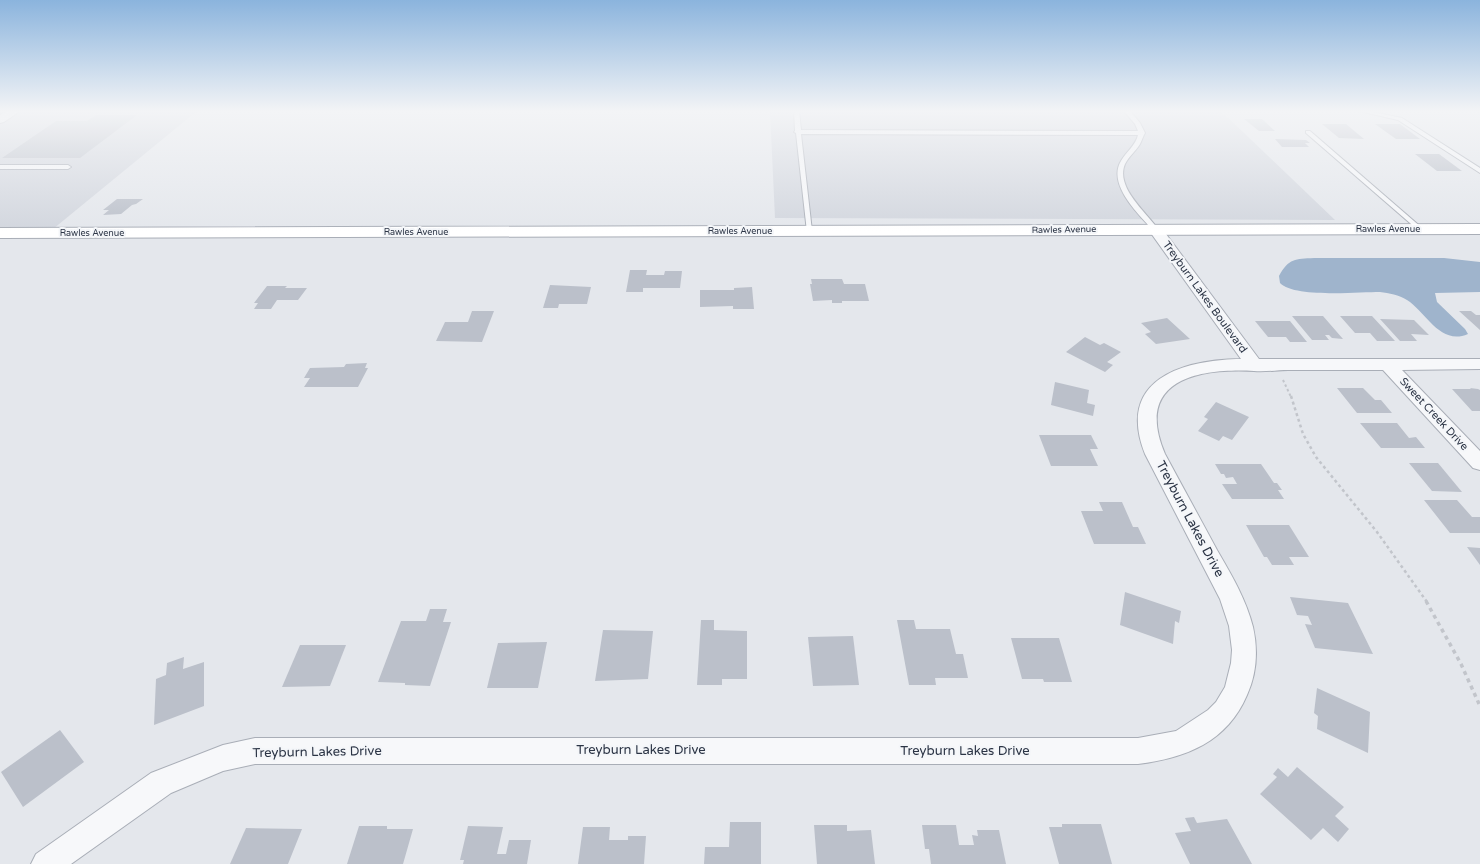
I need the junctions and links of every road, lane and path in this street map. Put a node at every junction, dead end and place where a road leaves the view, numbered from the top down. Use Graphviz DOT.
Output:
graph roads {
  1 [pos="800,151"];
  2 [pos="1131,151"];
  3 [pos="1330,151"];
  4 [pos="1450,151"];
  5 [pos="0,166"];
  6 [pos="68,166"];
  7 [pos="1480,171"];
  8 [pos="1155,229"];
  9 [pos="1420,229"];
  10 [pos="1480,229"];
  11 [pos="809,231"];
  12 [pos="0,233"];
  13 [pos="1480,364"];
  14 [pos="1388,365"];
  15 [pos="1264,366"];
  16 [pos="1480,463"];
  17 [pos="1480,706"];
  18 [pos="46,864"];
  1 -- 11 [label="lane"];
  2 -- 8 [label="lane"];
  3 -- 9 [label="lane"];
  4 -- 7 [label="lane"];
  5 -- 6 [label="lane"];
  8 -- 9 [label="street, Rawles Avenue"];
  8 -- 11 [label="street, Rawles Avenue"];
  8 -- 15 [label="street, Treyburn Lakes Boulevard"];
  9 -- 10 [label="street, Rawles Avenue"];
  11 -- 12 [label="street, Rawles Avenue"];
  13 -- 14 [label="street, Treyburn Lakes Drive"];
  14 -- 15 [label="street, Treyburn Lakes Drive"];
  14 -- 16 [label="street, Sweet Creek Drive"];
  15 -- 17 [label="path"];
  15 -- 18 [label="street, Treyburn Lakes Drive"];
}
